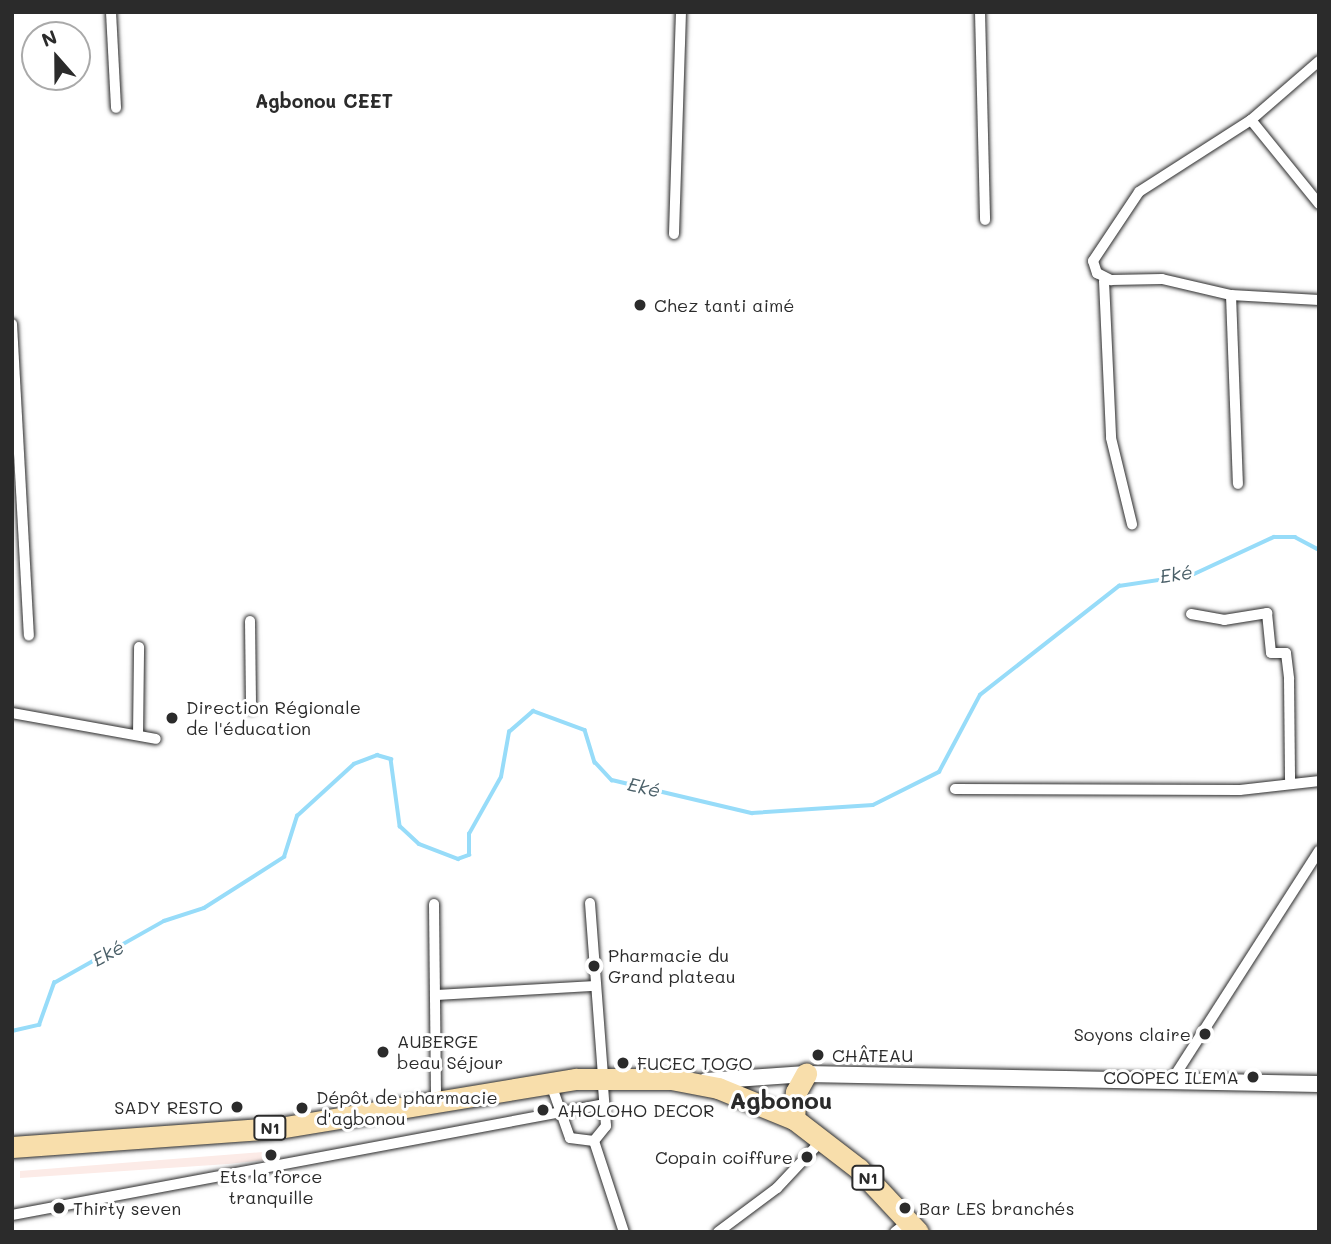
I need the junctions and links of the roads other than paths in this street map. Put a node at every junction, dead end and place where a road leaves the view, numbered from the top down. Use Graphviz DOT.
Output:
graph roads {
  1 [pos="111,12"];
  2 [pos="681,12"];
  3 [pos="980,12"];
  4 [pos="1319,61"];
  5 [pos="116,108"];
  6 [pos="1251,120"];
  7 [pos="1319,204"];
  8 [pos="985,220"];
  9 [pos="674,234"];
  10 [pos="1104,281"];
  11 [pos="1231,295"];
  12 [pos="1319,300"];
  13 [pos="12,324"];
  14 [pos="13,357"];
  15 [pos="1238,484"];
  16 [pos="1132,524"];
  17 [pos="18,545"];
  18 [pos="1191,614"];
  19 [pos="250,621"];
  20 [pos="29,636"];
  21 [pos="139,647"];
  22 [pos="251,709"];
  23 [pos="12,713"];
  24 [pos="138,735"];
  25 [pos="156,739"];
  26 [pos="1319,781"];
  27 [pos="1290,782"];
  28 [pos="955,789"];
  29 [pos="1319,851"];
  30 [pos="590,903"];
  31 [pos="434,904"];
  32 [pos="595,986"];
  33 [pos="437,995"];
  34 [pos="806,1074"];
  35 [pos="691,1082"];
  36 [pos="1170,1083"];
  37 [pos="1319,1084"];
  38 [pos="526,1088"];
  39 [pos="603,1089"];
  40 [pos="553,1090"];
  41 [pos="436,1103"];
  42 [pos="559,1113"];
  43 [pos="809,1130"];
  44 [pos="594,1141"];
  45 [pos="12,1147"];
  46 [pos="12,1215"];
  47 [pos="907,1228"];
  48 [pos="624,1232"];
  49 [pos="718,1232"];
  1 -- 5 [label="street"];
  2 -- 9 [label="street"];
  3 -- 8 [label="street"];
  4 -- 6 [label="street"];
  6 -- 7 [label="street"];
  6 -- 11 [label="street"];
  10 -- 16 [label="street"];
  11 -- 12 [label="street"];
  11 -- 15 [label="street"];
  13 -- 14 [label="street"];
  14 -- 17 [label="street"];
  17 -- 20 [label="street"];
  18 -- 27 [label="street"];
  19 -- 22 [label="street"];
  21 -- 24 [label="street"];
  23 -- 24 [label="street"];
  24 -- 25 [label="street"];
  26 -- 27 [label="street"];
  27 -- 28 [label="street"];
  29 -- 36 [label="street"];
  30 -- 32 [label="street"];
  31 -- 33 [label="street"];
  32 -- 33 [label="street"];
  32 -- 39 [label="street"];
  33 -- 41 [label="street"];
  34 -- 35 [label="main road"];
  34 -- 36 [label="main road"];
  34 -- 43 [label="highway"];
  35 -- 39 [label="highway, N1"];
  35 -- 43 [label="highway, N1"];
  36 -- 37 [label="main road"];
  38 -- 39 [label="highway, N1"];
  38 -- 40 [label="highway, N1"];
  38 -- 41 [label="highway, N1"];
  39 -- 40 [label="highway, N1"];
  39 -- 42 [label="street"];
  39 -- 43 [label="highway, N1"];
  39 -- 44 [label="street"];
  40 -- 42 [label="street"];
  41 -- 45 [label="highway, N1"];
  42 -- 44 [label="street"];
  42 -- 46 [label="street"];
  43 -- 47 [label="highway, N1"];
  43 -- 49 [label="street"];
  44 -- 48 [label="street"];
}
